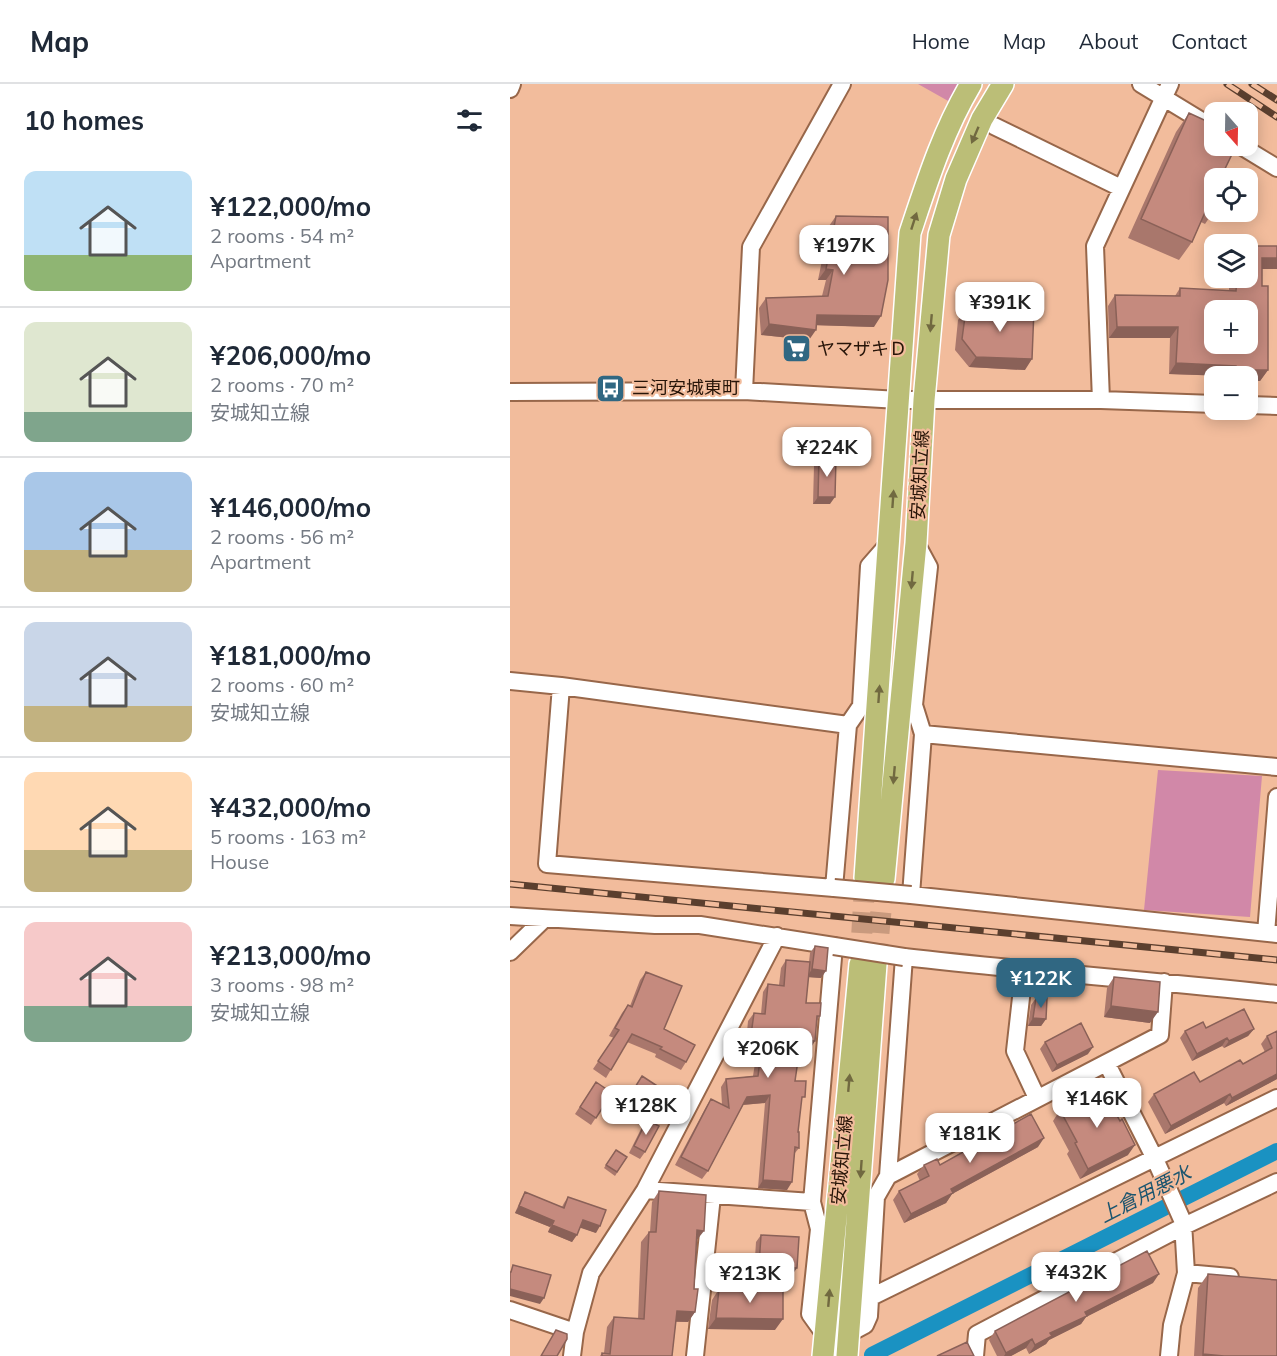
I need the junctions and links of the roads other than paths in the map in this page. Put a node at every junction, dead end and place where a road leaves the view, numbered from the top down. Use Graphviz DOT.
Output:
graph roads {
  1 [pos="512,84"];
  2 [pos="842,84"];
  3 [pos="971,84"];
  4 [pos="1003,84"];
  5 [pos="1141,84"];
  6 [pos="510,89"];
  7 [pos="1166,91"];
  8 [pos="1204,120"];
  9 [pos="994,126"];
  10 [pos="1257,156"];
  11 [pos="1277,168"];
  12 [pos="1121,188"];
  13 [pos="510,392"];
  14 [pos="744,392"];
  15 [pos="899,400"];
  16 [pos="924,400"];
  17 [pos="1101,400"];
  18 [pos="1204,404"];
  19 [pos="1258,405"];
  20 [pos="1277,406"];
  21 [pos="890,542"];
  22 [pos="916,543"];
  23 [pos="510,681"];
  24 [pos="561,686"];
  25 [pos="848,725"];
  26 [pos="923,734"];
  27 [pos="1277,767"];
  28 [pos="1277,797"];
  29 [pos="834,888"];
  30 [pos="911,895"];
  31 [pos="510,916"];
  32 [pos="544,919"];
  33 [pos="1272,934"];
  34 [pos="777,936"];
  35 [pos="834,946"];
  36 [pos="510,952"];
  37 [pos="904,957"];
  38 [pos="1024,970"];
  39 [pos="1164,982"];
  40 [pos="1277,994"];
  41 [pos="1107,1064"];
  42 [pos="1037,1098"];
  43 [pos="1277,1098"];
  44 [pos="1155,1159"];
  45 [pos="888,1176"];
  46 [pos="1277,1182"];
  47 [pos="645,1190"];
  48 [pos="1254,1194"];
  49 [pos="712,1196"];
  50 [pos="1277,1196"];
  51 [pos="812,1202"];
  52 [pos="1183,1224"];
  53 [pos="1186,1273"];
  54 [pos="1243,1278"];
  55 [pos="869,1298"];
  56 [pos="510,1310"];
  57 [pos="575,1332"];
  58 [pos="850,1333"];
  59 [pos="825,1335"];
  60 [pos="572,1356"];
  61 [pos="695,1356"];
  62 [pos="823,1356"];
  63 [pos="848,1356"];
  64 [pos="975,1356"];
  65 [pos="1169,1356"];
  1 -- 6 [label="street"];
  2 -- 14 [label="street"];
  15 -- 3 [label="main road, 安城知立線, one-way"];
  4 -- 16 [label="main road, 安城知立線, one-way"];
  5 -- 7 [label="street"];
  7 -- 8 [label="street"];
  7 -- 12 [label="street"];
  9 -- 12 [label="street"];
  10 -- 11 [label="street"];
  12 -- 17 [label="street"];
  13 -- 14 [label="street"];
  14 -- 15 [label="street"];
  15 -- 16 [label="street"];
  21 -- 15 [label="main road, 安城知立線, one-way"];
  16 -- 17 [label="street"];
  16 -- 22 [label="main road, 安城知立線"];
  17 -- 18 [label="street"];
  19 -- 20 [label="street"];
  22 -- 21 [label="main road, 安城知立線, one-way"];
  21 -- 25 [label="street"];
  22 -- 26 [label="street"];
  23 -- 24 [label="street"];
  24 -- 25 [label="street"];
  24 -- 29 [label="street"];
  25 -- 29 [label="street"];
  26 -- 27 [label="street"];
  26 -- 30 [label="street"];
  28 -- 33 [label="street"];
  29 -- 30 [label="street, bridge"];
  30 -- 33 [label="street"];
  31 -- 32 [label="street"];
  32 -- 34 [label="street"];
  32 -- 36 [label="street"];
  34 -- 35 [label="street"];
  34 -- 47 [label="street"];
  35 -- 37 [label="street, bridge"];
  35 -- 51 [label="street"];
  37 -- 38 [label="street"];
  37 -- 45 [label="street"];
  38 -- 39 [label="street"];
  38 -- 42 [label="street"];
  39 -- 40 [label="street"];
  39 -- 41 [label="street"];
  41 -- 42 [label="street"];
  41 -- 44 [label="street"];
  42 -- 45 [label="street"];
  43 -- 44 [label="street"];
  44 -- 52 [label="street"];
  44 -- 55 [label="street"];
  45 -- 55 [label="street"];
  46 -- 48 [label="street"];
  47 -- 49 [label="street"];
  47 -- 57 [label="street"];
  48 -- 50 [label="street"];
  48 -- 52 [label="street"];
  49 -- 51 [label="street"];
  49 -- 61 [label="street"];
  51 -- 59 [label="street"];
  52 -- 53 [label="street"];
  52 -- 64 [label="street"];
  53 -- 54 [label="street"];
  53 -- 65 [label="street"];
  55 -- 58 [label="street"];
  56 -- 57 [label="street"];
  57 -- 60 [label="street"];
  59 -- 58 [label="main road, 安城知立線, one-way"];
  58 -- 63 [label="main road, 安城知立線"];
  59 -- 62 [label="main road, 安城知立線"];
}
